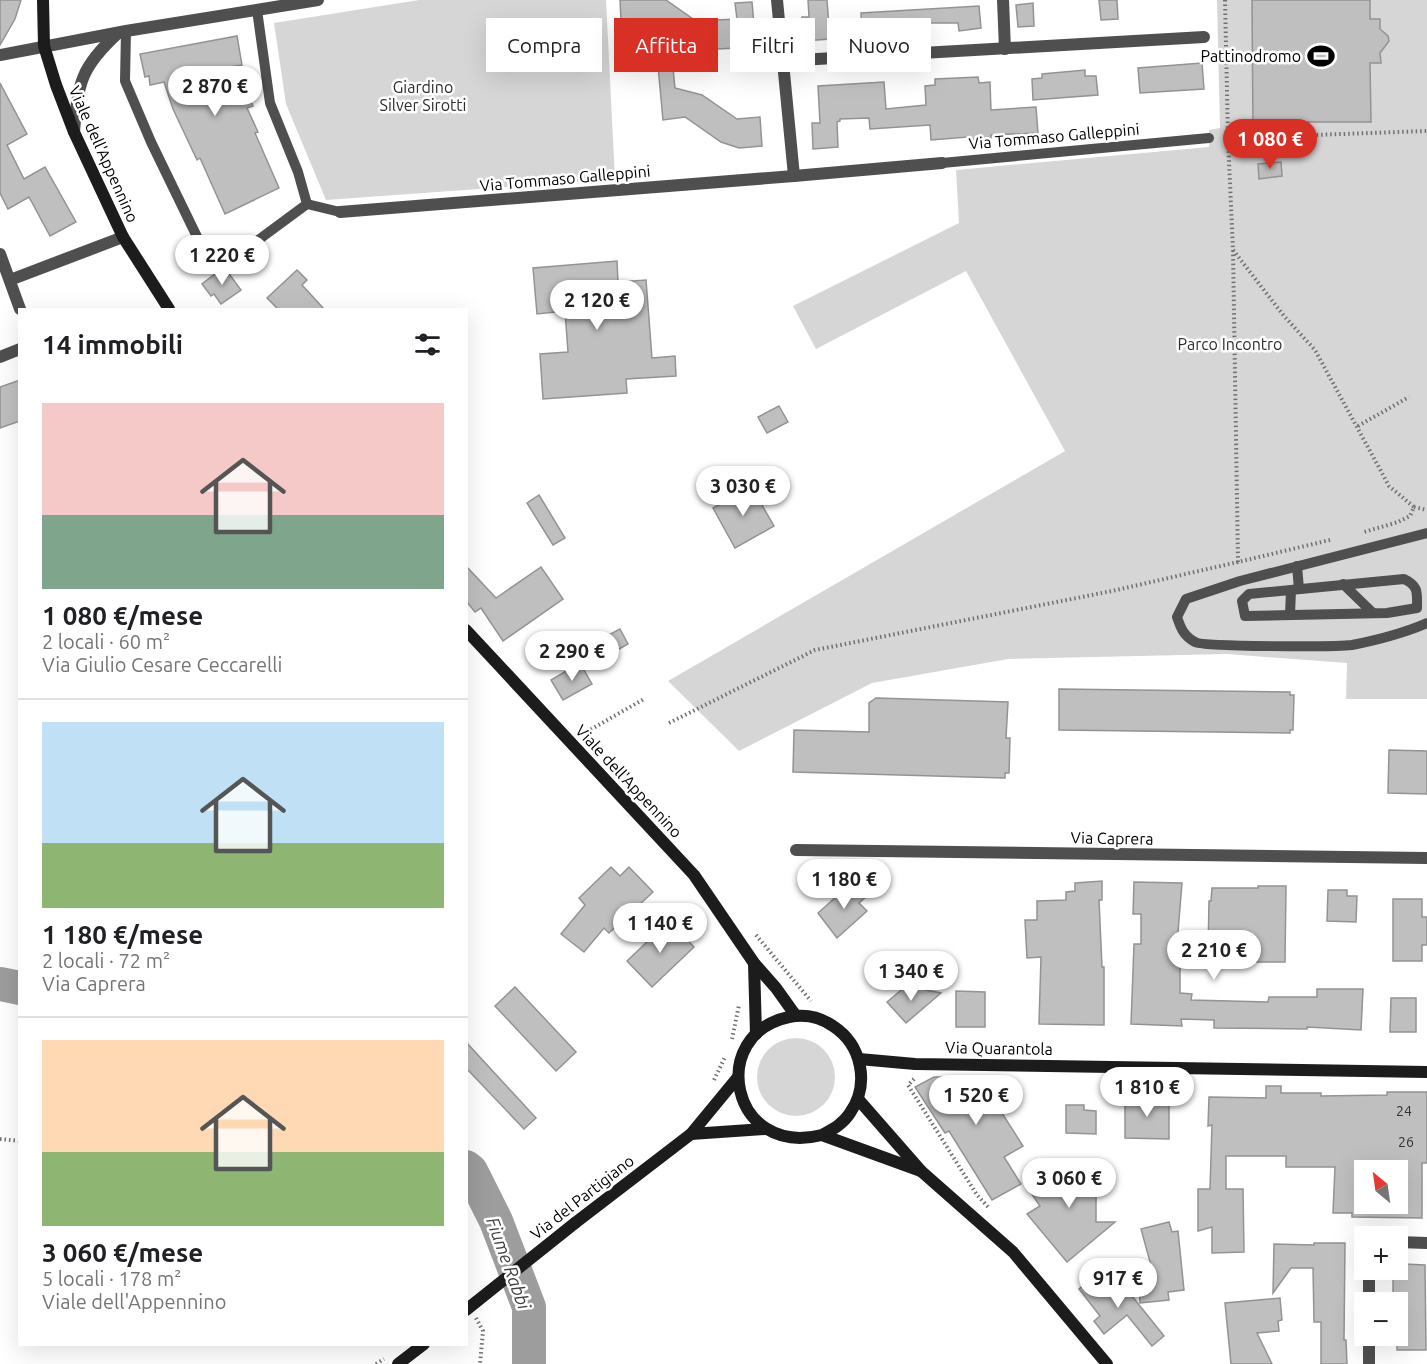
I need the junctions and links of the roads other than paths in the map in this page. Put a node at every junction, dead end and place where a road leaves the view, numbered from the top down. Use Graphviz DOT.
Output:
graph roads {
  1 [pos="43,0"];
  2 [pos="318,0"];
  3 [pos="777,0"];
  4 [pos="1003,0"];
  5 [pos="257,10"];
  6 [pos="778,18"];
  7 [pos="122,32"];
  8 [pos="1204,37"];
  9 [pos="44,46"];
  10 [pos="1005,49"];
  11 [pos="0,55"];
  12 [pos="815,59"];
  13 [pos="783,72"];
  14 [pos="74,132"];
  15 [pos="1209,138"];
  16 [pos="942,163"];
  17 [pos="794,176"];
  18 [pos="307,204"];
  19 [pos="340,212"];
  20 [pos="123,237"];
  21 [pos="0,254"];
  22 [pos="10,280"];
  23 [pos="20,308"];
  24 [pos="168,308"];
  25 [pos="18,350"];
  26 [pos="0,357"];
  27 [pos="1427,533"];
  28 [pos="1297,566"];
  29 [pos="1343,584"];
  30 [pos="1295,589"];
  31 [pos="1373,613"];
  32 [pos="1290,615"];
  33 [pos="1427,623"];
  34 [pos="468,632"];
  35 [pos="796,850"];
  36 [pos="1427,858"];
  37 [pos="754,963"];
  38 [pos="796,1016"];
  39 [pos="756,1034"];
  40 [pos="859,1059"];
  41 [pos="1427,1072"];
  42 [pos="738,1077"];
  43 [pos="858,1099"];
  44 [pos="765,1129"];
  45 [pos="691,1134"];
  46 [pos="822,1135"];
  47 [pos="921,1171"];
  48 [pos="1408,1242"];
  49 [pos="1427,1243"];
  50 [pos="469,1310"];
  51 [pos="422,1346"];
  52 [pos="1369,1346"];
  53 [pos="398,1364"];
  54 [pos="1107,1364"];
  55 [pos="1369,1364"];
  1 -- 9 [label="main road, Viale dell'Appennino"];
  2 -- 5 [label="street"];
  3 -- 6 [label="street"];
  4 -- 10 [label="street"];
  5 -- 7 [label="street"];
  5 -- 18 [label="lane"];
  7 -- 9 [label="street"];
  7 -- 14 [label="street"];
  7 -- 18 [label="lane"];
  8 -- 10 [label="street"];
  9 -- 11 [label="street"];
  9 -- 14 [label="main road, Viale dell'Appennino"];
  10 -- 12 [label="street"];
  13 -- 17 [label="street"];
  14 -- 20 [label="main road, Viale dell'Appennino"];
  15 -- 16 [label="lane, Via Tommaso Galleppini"];
  16 -- 17 [label="street, Via Tommaso Galleppini"];
  17 -- 19 [label="street, Via Tommaso Galleppini"];
  18 -- 19 [label="lane"];
  20 -- 22 [label="street"];
  20 -- 24 [label="main road, Viale dell'Appennino"];
  21 -- 22 [label="street"];
  22 -- 23 [label="street"];
  25 -- 26 [label="street"];
  27 -- 28 [label="lane"];
  28 -- 30 [label="lane"];
  28 -- 33 [label="lane"];
  29 -- 30 [label="lane"];
  29 -- 31 [label="lane"];
  29 -- 31 [label="lane"];
  30 -- 32 [label="lane"];
  30 -- 32 [label="lane"];
  31 -- 32 [label="lane"];
  34 -- 37 [label="main road, Viale dell'Appennino"];
  35 -- 36 [label="street, Via Caprera"];
  37 -- 38 [label="main road, Viale dell'Appennino"];
  37 -- 39 [label="main road"];
  38 -- 39 [label="main road"];
  38 -- 40 [label="main road"];
  39 -- 42 [label="main road"];
  40 -- 41 [label="main road, Via Quarantola"];
  40 -- 43 [label="main road"];
  42 -- 44 [label="main road"];
  42 -- 45 [label="main road, Via del Partigiano"];
  43 -- 46 [label="main road"];
  43 -- 47 [label="main road"];
  44 -- 45 [label="main road"];
  44 -- 46 [label="main road"];
  45 -- 50 [label="main road, Via del Partigiano, bridge"];
  46 -- 47 [label="main road"];
  47 -- 54 [label="main road"];
  48 -- 49 [label="street"];
  51 -- 53 [label="main road"];
  52 -- 55 [label="street"];
}
